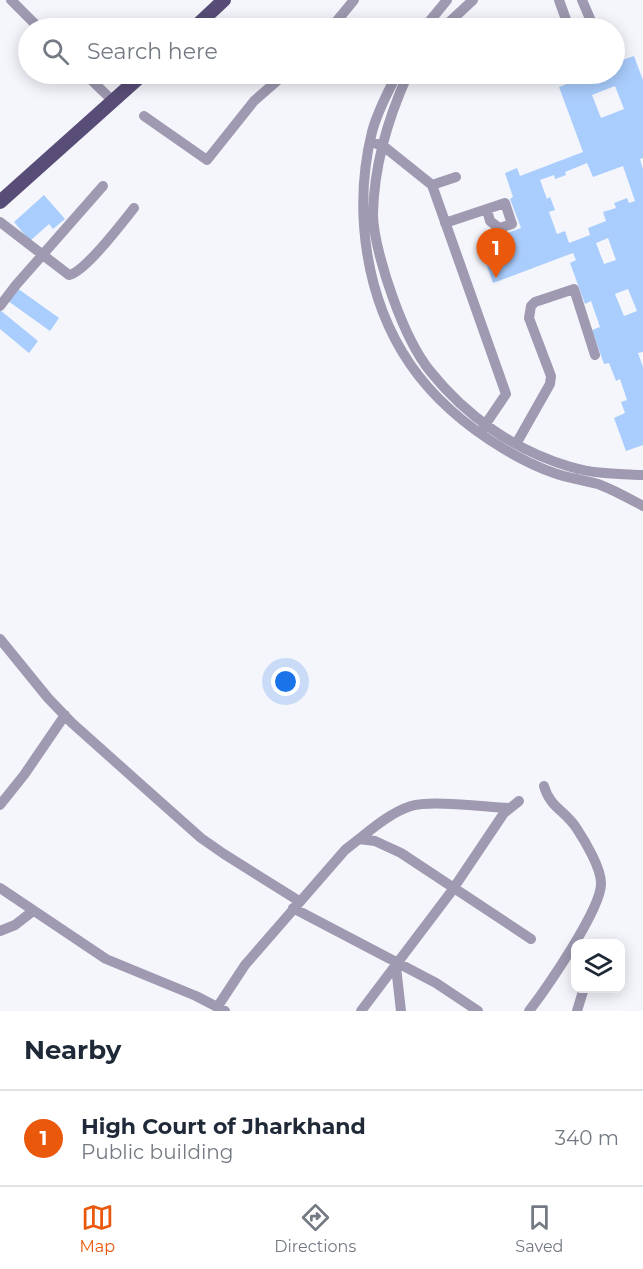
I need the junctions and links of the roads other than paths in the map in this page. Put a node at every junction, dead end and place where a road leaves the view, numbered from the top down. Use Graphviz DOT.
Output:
graph roads {
  1 [pos="11,0"];
  2 [pos="224,0"];
  3 [pos="354,0"];
  4 [pos="447,0"];
  5 [pos="472,0"];
  6 [pos="560,0"];
  7 [pos="582,0"];
  8 [pos="29,18"];
  9 [pos="205,18"];
  10 [pos="339,18"];
  11 [pos="432,18"];
  12 [pos="453,18"];
  13 [pos="566,18"];
  14 [pos="590,18"];
  15 [pos="95,84"];
  16 [pos="132,84"];
  17 [pos="274,84"];
  18 [pos="392,84"];
  19 [pos="403,84"];
  20 [pos="113,101"];
  21 [pos="144,116"];
  22 [pos="370,142"];
  23 [pos="382,145"];
  24 [pos="456,177"];
  25 [pos="432,185"];
  26 [pos="104,186"];
  27 [pos="0,202"];
  28 [pos="134,208"];
  29 [pos="487,210"];
  30 [pos="0,222"];
  31 [pos="446,224"];
  32 [pos="43,256"];
  33 [pos="0,306"];
  34 [pos="595,355"];
  35 [pos="483,429"];
  36 [pos="516,444"];
  37 [pos="643,475"];
  38 [pos="643,506"];
  39 [pos="0,639"];
  40 [pos="65,715"];
  41 [pos="544,786"];
  42 [pos="519,801"];
  43 [pos="0,806"];
  44 [pos="509,808"];
  45 [pos="359,839"];
  46 [pos="455,887"];
  47 [pos="0,888"];
  48 [pos="296,905"];
  49 [pos="33,911"];
  50 [pos="0,932"];
  51 [pos="531,939"];
  52 [pos="579,939"];
  53 [pos="571,954"];
  54 [pos="398,965"];
  55 [pos="582,993"];
  56 [pos="222,1009"];
  57 [pos="361,1011"];
  58 [pos="401,1011"];
  59 [pos="478,1011"];
  60 [pos="529,1011"];
  61 [pos="577,1011"];
  1 -- 8 [label="street"];
  2 -- 9 [label="main road"];
  3 -- 10 [label="street"];
  4 -- 11 [label="street"];
  5 -- 12 [label="street"];
  6 -- 13 [label="street"];
  7 -- 14 [label="street"];
  15 -- 20 [label="street"];
  16 -- 20 [label="main road"];
  17 -- 21 [label="street"];
  18 -- 22 [label="street"];
  19 -- 23 [label="street"];
  20 -- 27 [label="main road"];
  22 -- 23 [label="street"];
  22 -- 35 [label="street"];
  23 -- 25 [label="street"];
  23 -- 35 [label="street"];
  24 -- 25 [label="street"];
  25 -- 31 [label="street"];
  26 -- 32 [label="street"];
  28 -- 32 [label="street"];
  29 -- 31 [label="street"];
  30 -- 32 [label="street"];
  31 -- 35 [label="street"];
  32 -- 33 [label="street"];
  34 -- 36 [label="street"];
  35 -- 36 [label="street"];
  35 -- 38 [label="street"];
  36 -- 37 [label="street"];
  39 -- 40 [label="street"];
  40 -- 43 [label="street"];
  40 -- 48 [label="street"];
  41 -- 52 [label="street"];
  42 -- 44 [label="street"];
  44 -- 45 [label="street"];
  44 -- 46 [label="street"];
  45 -- 46 [label="street"];
  45 -- 48 [label="street"];
  46 -- 51 [label="street"];
  46 -- 54 [label="street"];
  47 -- 49 [label="street"];
  48 -- 54 [label="street"];
  48 -- 56 [label="street"];
  49 -- 50 [label="street"];
  49 -- 56 [label="street"];
  53 -- 60 [label="street"];
  54 -- 57 [label="street"];
  54 -- 58 [label="street"];
  54 -- 59 [label="street"];
  55 -- 61 [label="street"];
}
